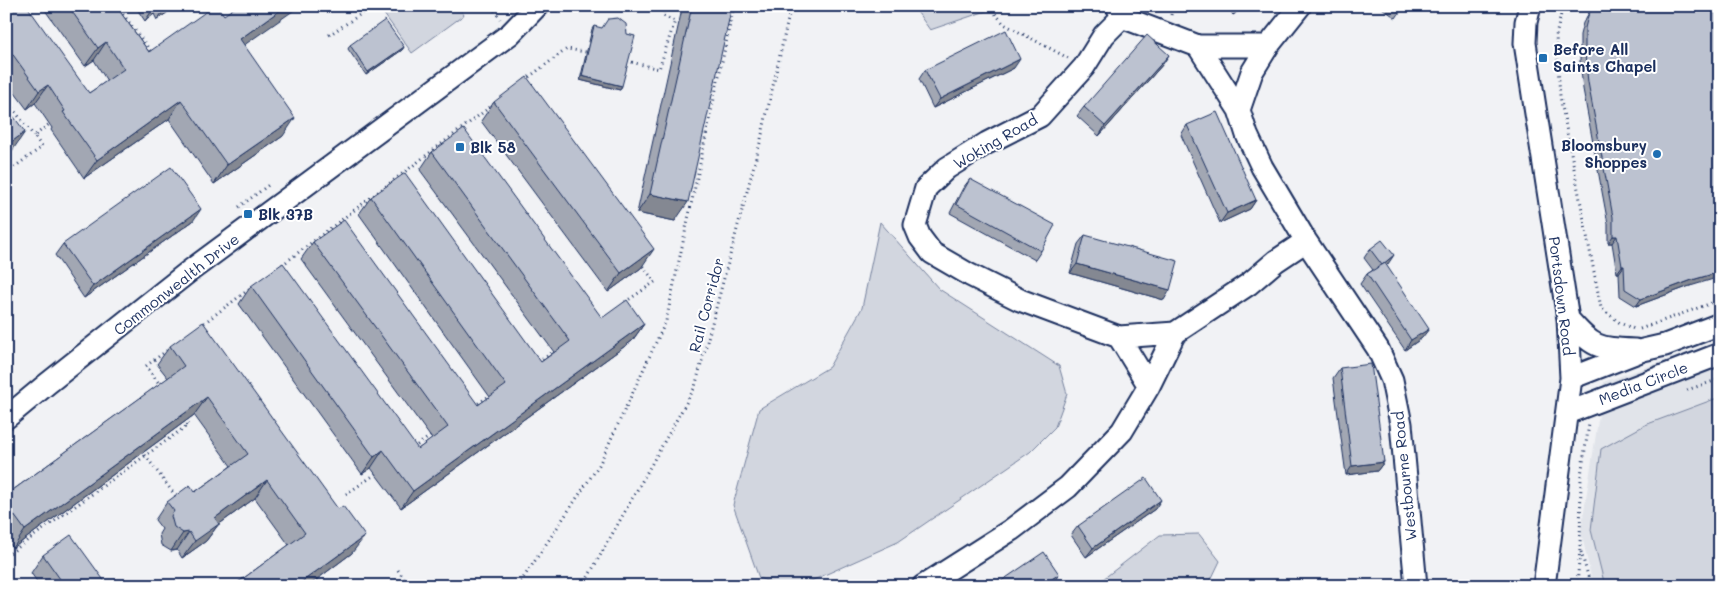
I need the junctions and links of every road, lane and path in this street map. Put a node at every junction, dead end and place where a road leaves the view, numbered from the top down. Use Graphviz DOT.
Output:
graph roads {
  1 [pos="118,6"];
  2 [pos="373,6"];
  3 [pos="538,6"];
  4 [pos="665,6"];
  5 [pos="734,6"];
  6 [pos="791,6"];
  7 [pos="989,6"];
  8 [pos="1300,6"];
  9 [pos="1530,6"];
  10 [pos="1565,6"];
  11 [pos="1119,12"];
  12 [pos="329,35"];
  13 [pos="1198,46"];
  14 [pos="1268,46"];
  15 [pos="159,48"];
  16 [pos="586,52"];
  17 [pos="152,53"];
  18 [pos="144,58"];
  19 [pos="627,62"];
  20 [pos="1084,66"];
  21 [pos="522,83"];
  22 [pos="6,100"];
  23 [pos="499,100"];
  24 [pos="1239,110"];
  25 [pos="57,119"];
  26 [pos="34,136"];
  27 [pos="6,173"];
  28 [pos="1306,241"];
  29 [pos="637,258"];
  30 [pos="279,267"];
  31 [pos="256,285"];
  32 [pos="1720,300"];
  33 [pos="622,304"];
  34 [pos="1568,319"];
  35 [pos="1720,324"];
  36 [pos="193,332"];
  37 [pos="1175,333"];
  38 [pos="1118,337"];
  39 [pos="170,349"];
  40 [pos="557,349"];
  41 [pos="1643,350"];
  42 [pos="1720,354"];
  43 [pos="533,366"];
  44 [pos="1571,378"];
  45 [pos="1149,386"];
  46 [pos="162,388"];
  47 [pos="492,394"];
  48 [pos="468,410"];
  49 [pos="1567,413"];
  50 [pos="6,418"];
  51 [pos="183,418"];
  52 [pos="1589,424"];
  53 [pos="436,433"];
  54 [pos="411,449"];
  55 [pos="146,455"];
  56 [pos="387,466"];
  57 [pos="346,494"];
  58 [pos="182,504"];
  59 [pos="1580,549"];
  60 [pos="6,556"];
  61 [pos="398,570"];
  62 [pos="409,586"];
  63 [pos="518,586"];
  64 [pos="583,586"];
  65 [pos="923,586"];
  66 [pos="1416,586"];
  67 [pos="1544,586"];
  68 [pos="1577,586"];
  69 [pos="1591,586"];
  1 -- 17 [label="path"];
  2 -- 12 [label="path"];
  3 -- 50 [label="street, Commonwealth Drive"];
  4 -- 19 [label="path"];
  5 -- 63 [label="path"];
  6 -- 64 [label="path, Rail Corridor"];
  7 -- 20 [label="path"];
  8 -- 14 [label="street"];
  9 -- 34 [label="street, Portsdown Road"];
  10 -- 32 [label="path"];
  11 -- 13 [label="street, Woking Road"];
  11 -- 20 [label="street, Woking Road"];
  13 -- 14 [label="street, Woking Road"];
  13 -- 24 [label="street"];
  14 -- 24 [label="street"];
  15 -- 17 [label="path"];
  16 -- 21 [label="path"];
  17 -- 18 [label="path"];
  20 -- 38 [label="street, Woking Road"];
  22 -- 26 [label="path"];
  23 -- 30 [label="path"];
  24 -- 28 [label="street, Westbourne Road"];
  25 -- 26 [label="path"];
  26 -- 27 [label="path"];
  28 -- 37 [label="street"];
  28 -- 66 [label="street, Westbourne Road"];
  29 -- 33 [label="path"];
  31 -- 36 [label="path"];
  34 -- 41 [label="street"];
  34 -- 44 [label="street, Portsdown Road"];
  35 -- 41 [label="street, Media Circle"];
  37 -- 38 [label="street, Woking Road"];
  37 -- 45 [label="street"];
  38 -- 45 [label="street"];
  39 -- 46 [label="path"];
  40 -- 43 [label="path"];
  41 -- 44 [label="street, Media Circle"];
  42 -- 49 [label="street, Media Circle"];
  44 -- 49 [label="street, Portsdown Road"];
  45 -- 65 [label="street"];
  47 -- 48 [label="path"];
  49 -- 67 [label="street, Portsdown Road"];
  51 -- 55 [label="path"];
  52 -- 59 [label="path"];
  53 -- 54 [label="path"];
  55 -- 58 [label="path"];
  55 -- 60 [label="path"];
  56 -- 57 [label="path"];
  59 -- 68 [label="path"];
  59 -- 69 [label="path"];
  61 -- 62 [label="path"];
}
